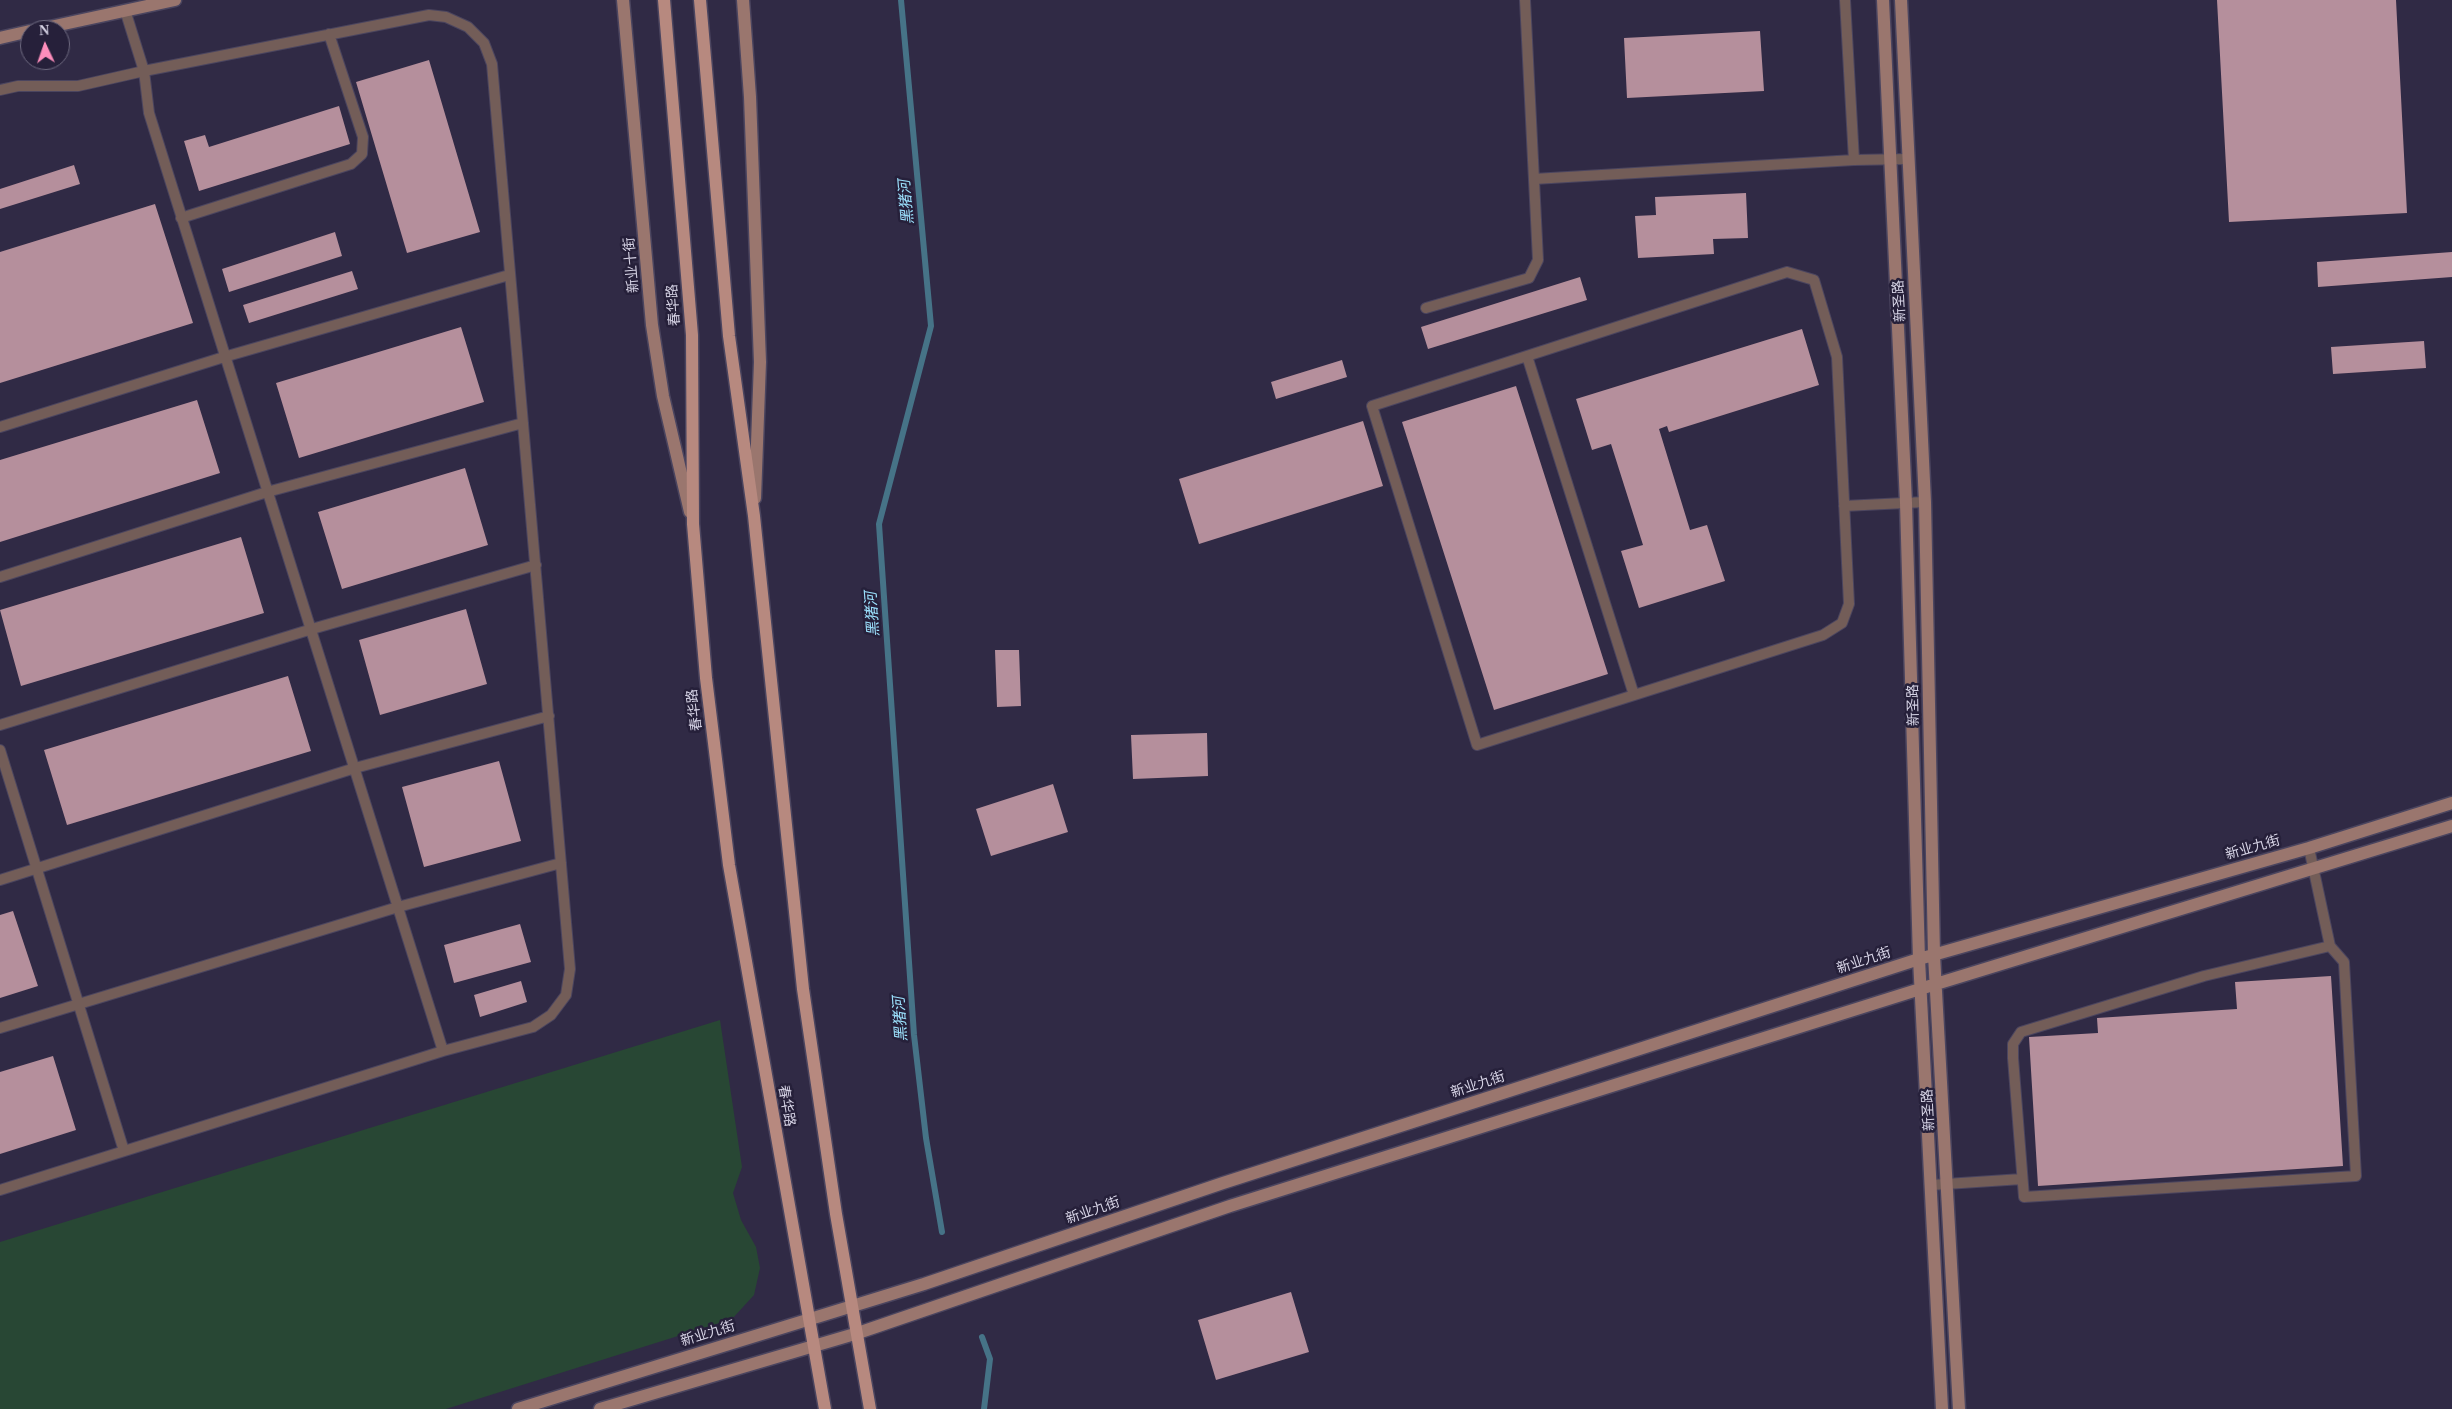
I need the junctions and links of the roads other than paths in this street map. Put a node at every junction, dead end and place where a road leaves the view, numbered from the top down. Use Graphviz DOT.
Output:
graph roads {
  1 [pos="175,0"];
  2 [pos="623,0"];
  3 [pos="664,0"];
  4 [pos="700,0"];
  5 [pos="743,0"];
  6 [pos="1524,0"];
  7 [pos="1846,0"];
  8 [pos="1883,0"];
  9 [pos="1901,0"];
  10 [pos="125,10"];
  11 [pos="70,22"];
  12 [pos="20,33"];
  13 [pos="329,34"];
  14 [pos="0,38"];
  15 [pos="144,71"];
  16 [pos="0,90"];
  17 [pos="1891,159"];
  18 [pos="1908,159"];
  19 [pos="1854,160"];
  20 [pos="1534,179"];
  21 [pos="181,218"];
  22 [pos="509,275"];
  23 [pos="1426,308"];
  24 [pos="1527,356"];
  25 [pos="224,357"];
  26 [pos="523,423"];
  27 [pos="0,427"];
  28 [pos="268,492"];
  29 [pos="1924,502"];
  30 [pos="1906,503"];
  31 [pos="1844,506"];
  32 [pos="754,516"];
  33 [pos="693,524"];
  34 [pos="536,565"];
  35 [pos="0,577"];
  36 [pos="312,629"];
  37 [pos="1634,695"];
  38 [pos="549,716"];
  39 [pos="0,725"];
  40 [pos="0,750"];
  41 [pos="355,768"];
  42 [pos="2452,803"];
  43 [pos="2452,826"];
  44 [pos="2309,848"];
  45 [pos="561,863"];
  46 [pos="37,868"];
  47 [pos="2314,869"];
  48 [pos="0,880"];
  49 [pos="398,907"];
  50 [pos="2330,946"];
  51 [pos="1934,955"];
  52 [pos="1919,959"];
  53 [pos="1936,984"];
  54 [pos="1920,990"];
  55 [pos="79,1003"];
  56 [pos="0,1028"];
  57 [pos="443,1051"];
  58 [pos="124,1151"];
  59 [pos="2022,1180"];
  60 [pos="1948,1183"];
  61 [pos="1931,1185"];
  62 [pos="0,1190"];
  63 [pos="852,1306"];
  64 [pos="808,1318"];
  65 [pos="858,1333"];
  66 [pos="814,1346"];
  67 [pos="518,1409"];
  68 [pos="600,1409"];
  69 [pos="825,1409"];
  70 [pos="870,1409"];
  71 [pos="1942,1409"];
  72 [pos="1959,1409"];
  1 -- 10 [label="street"];
  2 -- 33 [label="street, 新业十街"];
  3 -- 33 [label="main road, 春华路"];
  4 -- 32 [label="main road"];
  5 -- 32 [label="street"];
  6 -- 20 [label="lane"];
  7 -- 19 [label="lane"];
  8 -- 17 [label="street, 新圣路"];
  9 -- 18 [label="street, 新圣路"];
  10 -- 11 [label="street"];
  10 -- 15 [label="lane"];
  12 -- 14 [label="street"];
  13 -- 15 [label="lane"];
  13 -- 21 [label="lane"];
  13 -- 22 [label="lane"];
  15 -- 16 [label="lane"];
  15 -- 21 [label="lane"];
  17 -- 18 [label="lane"];
  17 -- 19 [label="lane"];
  17 -- 30 [label="street, 新圣路"];
  18 -- 29 [label="street, 新圣路"];
  19 -- 20 [label="lane"];
  20 -- 23 [label="lane"];
  21 -- 25 [label="lane"];
  22 -- 25 [label="lane"];
  22 -- 26 [label="lane"];
  24 -- 31 [label="lane"];
  24 -- 37 [label="lane"];
  24 -- 37 [label="lane"];
  25 -- 27 [label="lane"];
  25 -- 28 [label="lane"];
  26 -- 28 [label="lane"];
  26 -- 34 [label="lane"];
  28 -- 35 [label="lane"];
  28 -- 36 [label="lane"];
  29 -- 30 [label="lane"];
  29 -- 51 [label="street, 新圣路"];
  30 -- 31 [label="lane"];
  30 -- 52 [label="street, 新圣路"];
  31 -- 37 [label="lane"];
  32 -- 63 [label="main road"];
  33 -- 64 [label="main road, 春华路"];
  34 -- 36 [label="lane"];
  34 -- 38 [label="lane"];
  36 -- 39 [label="lane"];
  36 -- 41 [label="lane"];
  38 -- 41 [label="lane"];
  38 -- 45 [label="lane"];
  40 -- 46 [label="lane"];
  41 -- 46 [label="lane"];
  41 -- 49 [label="lane"];
  42 -- 44 [label="street, 新业九街"];
  43 -- 47 [label="street"];
  44 -- 47 [label="lane"];
  44 -- 51 [label="street, 新业九街"];
  45 -- 49 [label="lane"];
  45 -- 57 [label="lane"];
  46 -- 48 [label="lane"];
  46 -- 55 [label="lane"];
  47 -- 50 [label="lane"];
  47 -- 53 [label="street"];
  49 -- 55 [label="lane"];
  49 -- 57 [label="lane"];
  50 -- 59 [label="lane"];
  50 -- 59 [label="lane"];
  51 -- 52 [label="street, 新业九街"];
  51 -- 53 [label="street, 新圣路"];
  52 -- 54 [label="street, 新圣路"];
  52 -- 63 [label="street, 新业九街"];
  53 -- 54 [label="street"];
  53 -- 60 [label="street, 新圣路"];
  54 -- 61 [label="street, 新圣路"];
  54 -- 65 [label="street"];
  55 -- 56 [label="lane"];
  55 -- 58 [label="lane"];
  57 -- 58 [label="lane"];
  58 -- 62 [label="lane"];
  59 -- 60 [label="lane"];
  60 -- 61 [label="lane"];
  60 -- 72 [label="street, 新圣路"];
  61 -- 71 [label="street, 新圣路"];
  63 -- 64 [label="street, 新业九街"];
  63 -- 65 [label="main road"];
  64 -- 66 [label="main road, 春华路"];
  64 -- 67 [label="street, 新业九街"];
  65 -- 66 [label="street"];
  65 -- 70 [label="main road"];
  66 -- 68 [label="street"];
  66 -- 69 [label="main road, 春华路"];
}
